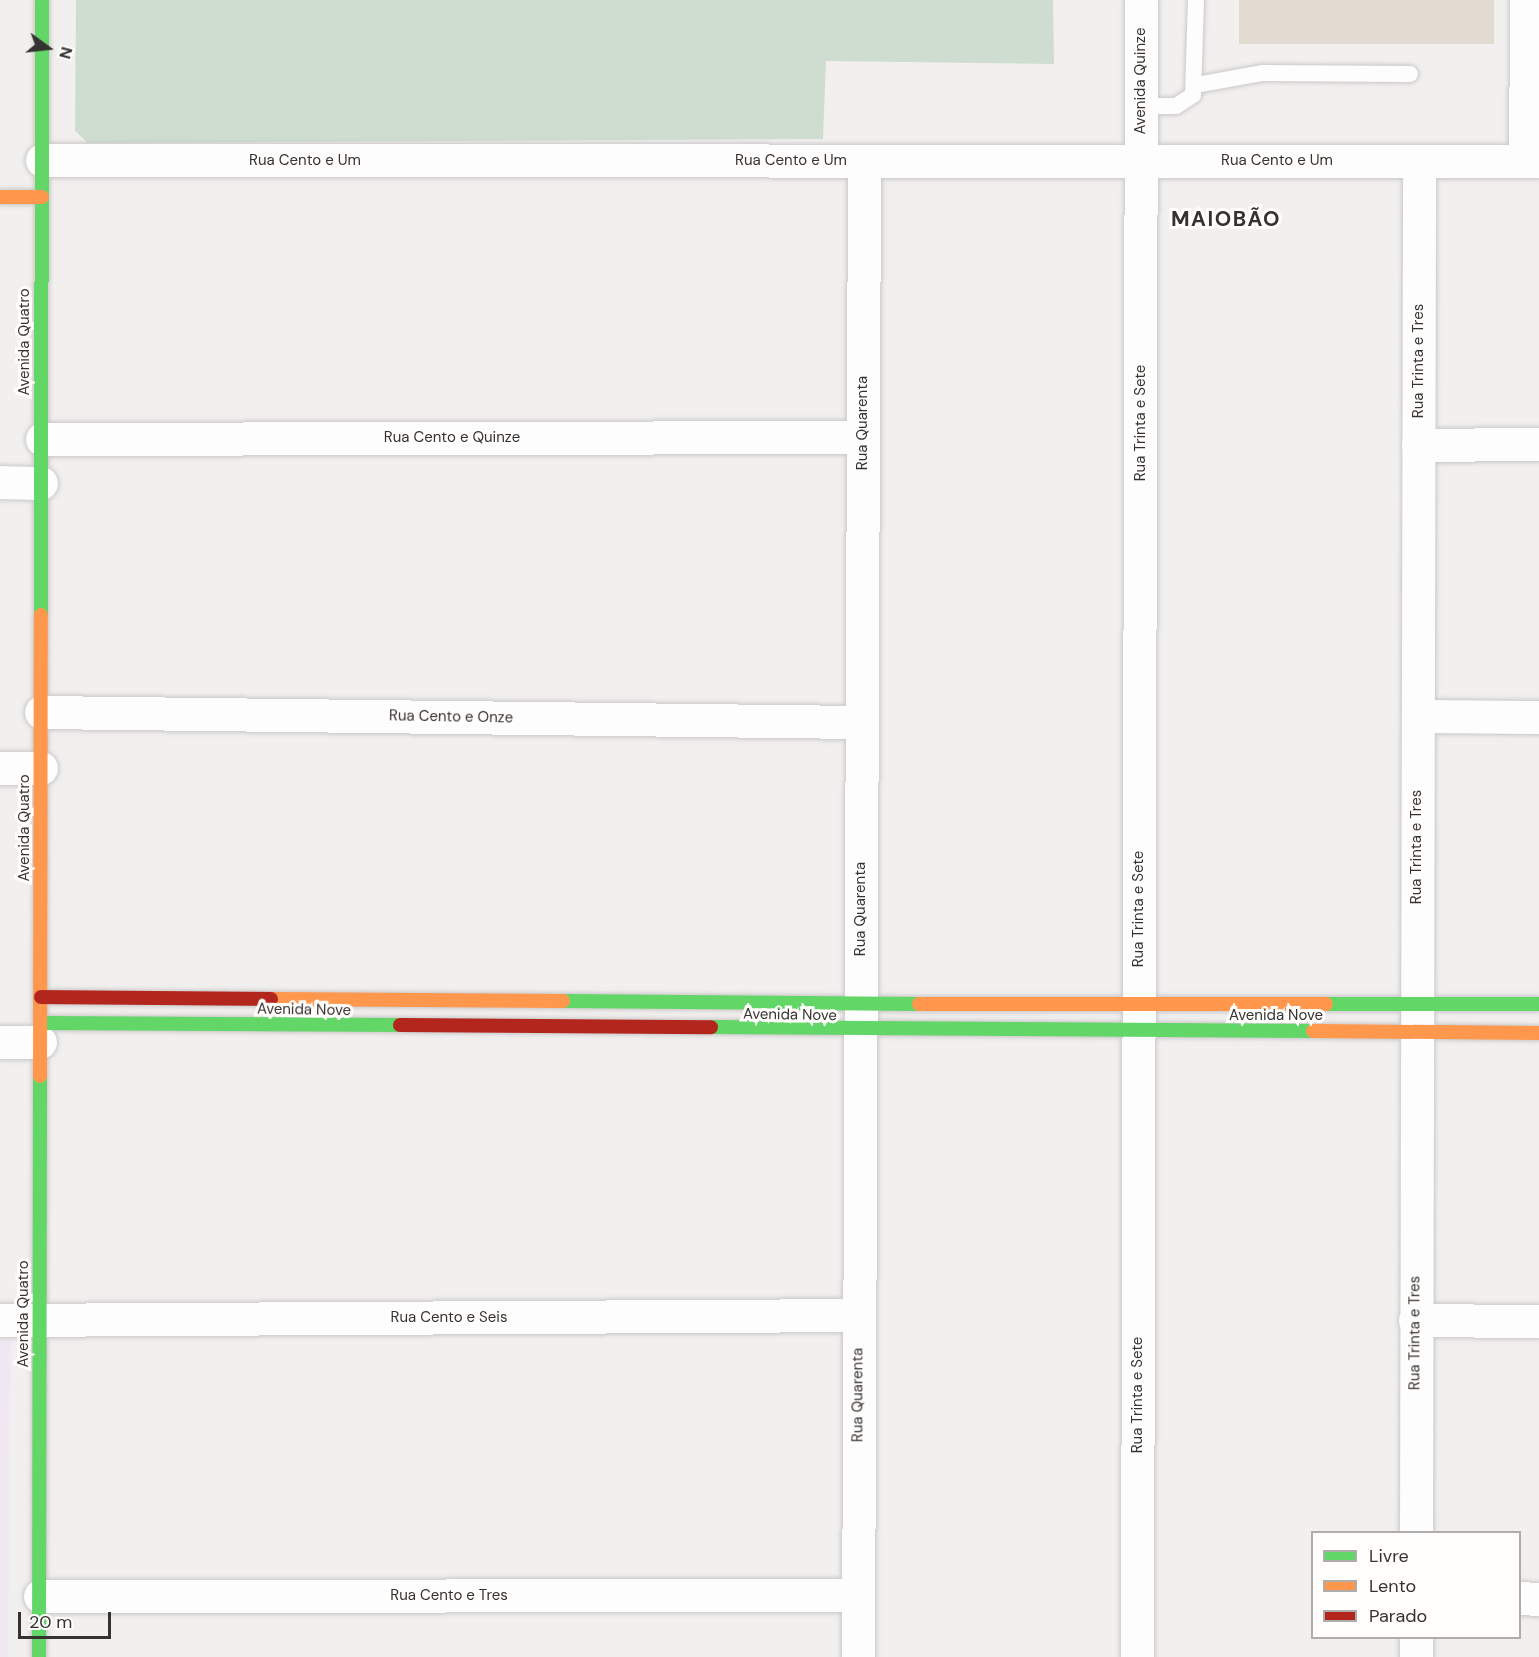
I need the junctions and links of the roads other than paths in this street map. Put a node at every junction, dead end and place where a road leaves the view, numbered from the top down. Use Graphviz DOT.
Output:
graph roads {
  1 [pos="42,0"];
  2 [pos="1141,0"];
  3 [pos="1196,0"];
  4 [pos="1526,0"];
  5 [pos="1410,74"];
  6 [pos="1196,85"];
  7 [pos="1142,106"];
  8 [pos="42,160"];
  9 [pos="864,161"];
  10 [pos="1142,161"];
  11 [pos="1419,161"];
  12 [pos="1532,161"];
  13 [pos="0,197"];
  14 [pos="42,197"];
  15 [pos="863,437"];
  16 [pos="42,439"];
  17 [pos="1539,444"];
  18 [pos="1419,445"];
  19 [pos="0,482"];
  20 [pos="41,483"];
  21 [pos="41,712"];
  22 [pos="1418,716"];
  23 [pos="1539,717"];
  24 [pos="862,722"];
  25 [pos="0,768"];
  26 [pos="41,768"];
  27 [pos="41,997"];
  28 [pos="1539,1004"];
  29 [pos="860,1018"];
  30 [pos="1139,1018"];
  31 [pos="1417,1019"];
  32 [pos="40,1033"];
  33 [pos="1539,1033"];
  34 [pos="0,1042"];
  35 [pos="858,1315"];
  36 [pos="0,1320"];
  37 [pos="40,1320"];
  38 [pos="1415,1320"];
  39 [pos="1539,1321"];
  40 [pos="1416,1531"];
  41 [pos="858,1595"];
  42 [pos="40,1596"];
  43 [pos="1521,1598"];
  44 [pos="1539,1599"];
  45 [pos="1416,1639"];
  46 [pos="39,1657"];
  47 [pos="858,1657"];
  48 [pos="1137,1657"];
  49 [pos="1416,1657"];
  1 -- 8 [label="street, Avenida Quatro"];
  2 -- 7 [label="street, Avenida Quinze"];
  3 -- 6 [label="lane"];
  4 -- 12 [label="street"];
  5 -- 6 [label="lane"];
  6 -- 7 [label="lane"];
  7 -- 10 [label="street, Avenida Quinze"];
  8 -- 9 [label="street, Rua Cento e Um"];
  8 -- 14 [label="street, Avenida Quatro"];
  9 -- 10 [label="street, Rua Cento e Um"];
  9 -- 15 [label="street, Rua Quarenta"];
  10 -- 11 [label="street, Rua Cento e Um"];
  10 -- 30 [label="street, Rua Trinta e Sete"];
  11 -- 12 [label="street, Rua Cento e Um"];
  11 -- 18 [label="street, Rua Trinta e Tres"];
  13 -- 14 [label="street"];
  14 -- 16 [label="street, Avenida Quatro"];
  15 -- 16 [label="street, Rua Cento e Quinze"];
  15 -- 24 [label="street, Rua Quarenta"];
  16 -- 20 [label="street, Avenida Quatro"];
  17 -- 18 [label="street"];
  18 -- 22 [label="street, Rua Trinta e Tres"];
  19 -- 20 [label="street"];
  20 -- 21 [label="street, Avenida Quatro"];
  21 -- 24 [label="street, Rua Cento e Onze"];
  21 -- 26 [label="street, Avenida Quatro"];
  22 -- 23 [label="street"];
  22 -- 31 [label="street, Rua Trinta e Tres"];
  24 -- 29 [label="street, Rua Quarenta"];
  25 -- 26 [label="street"];
  26 -- 27 [label="street, Avenida Quatro"];
  27 -- 29 [label="street, Avenida Nove"];
  27 -- 32 [label="street, Avenida Quatro"];
  28 -- 31 [label="street, Avenida Nove"];
  29 -- 30 [label="street, Avenida Nove"];
  29 -- 30 [label="street, Avenida Nove"];
  29 -- 32 [label="street, Avenida Nove"];
  29 -- 35 [label="street, Rua Quarenta"];
  30 -- 31 [label="street, Avenida Nove"];
  30 -- 31 [label="street, Avenida Nove"];
  30 -- 48 [label="street, Rua Trinta e Sete"];
  31 -- 33 [label="street, Avenida Nove"];
  31 -- 38 [label="street, Rua Trinta e Tres"];
  32 -- 34 [label="street"];
  32 -- 37 [label="street, Avenida Quatro"];
  35 -- 37 [label="street, Rua Cento e Seis"];
  35 -- 41 [label="street, Rua Quarenta"];
  36 -- 37 [label="street, Rua Cento e Seis"];
  37 -- 42 [label="street, Avenida Quatro"];
  38 -- 39 [label="street"];
  38 -- 40 [label="street, Rua Trinta e Tres"];
  41 -- 42 [label="street, Rua Cento e Tres"];
  41 -- 47 [label="street, Rua Quarenta"];
  42 -- 46 [label="street, Avenida Quatro"];
  43 -- 44 [label="street"];
  45 -- 49 [label="street"];
}
